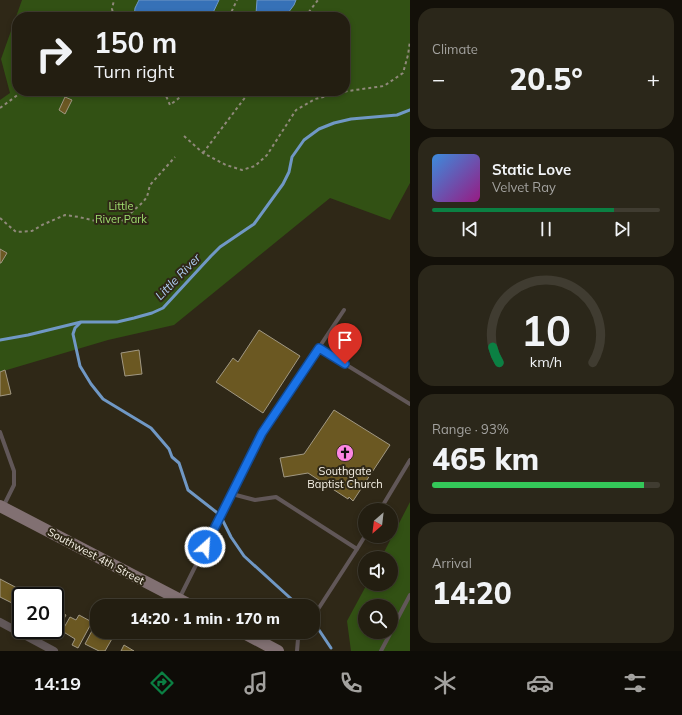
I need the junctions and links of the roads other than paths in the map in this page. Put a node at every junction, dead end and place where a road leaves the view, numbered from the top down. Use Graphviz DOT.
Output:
graph roads {
  1 [pos="344,310"];
  2 [pos="319,348"];
  3 [pos="410,404"];
  4 [pos="0,432"];
  5 [pos="410,460"];
  6 [pos="232,494"];
  7 [pos="384,503"];
  8 [pos="2,507"];
  9 [pos="361,543"];
  10 [pos="357,549"];
  11 [pos="410,595"];
  12 [pos="179,599"];
  13 [pos="320,606"];
  14 [pos="398,618"];
  15 [pos="0,622"];
  16 [pos="255,639"];
  17 [pos="298,639"];
  18 [pos="387,639"];
  19 [pos="54,651"];
  20 [pos="278,651"];
  21 [pos="297,651"];
  22 [pos="381,651"];
  1 -- 2 [label="lane"];
  2 -- 3 [label="lane"];
  2 -- 6 [label="lane"];
  4 -- 8 [label="lane"];
  5 -- 7 [label="lane"];
  6 -- 10 [label="lane"];
  6 -- 12 [label="lane"];
  8 -- 12 [label="main road, Southwest 4th Street"];
  9 -- 10 [label="lane"];
  10 -- 13 [label="lane"];
  11 -- 14 [label="lane"];
  15 -- 19 [label="street"];
  16 -- 20 [label="main road"];
  17 -- 21 [label="lane"];
  18 -- 22 [label="lane"];
}
